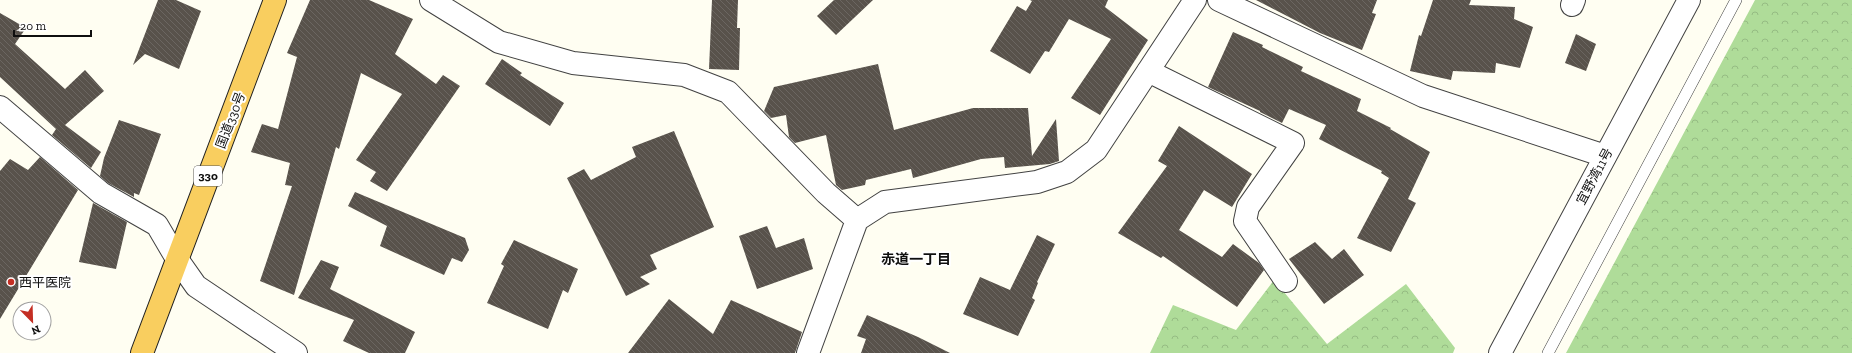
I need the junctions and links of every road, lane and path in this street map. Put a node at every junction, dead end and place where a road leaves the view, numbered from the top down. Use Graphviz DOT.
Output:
graph roads {
  1 [pos="275,0"];
  2 [pos="431,0"];
  3 [pos="1195,0"];
  4 [pos="1219,0"];
  5 [pos="1689,0"];
  6 [pos="1736,0"];
  7 [pos="1148,71"];
  8 [pos="0,108"];
  9 [pos="1605,156"];
  10 [pos="857,220"];
  11 [pos="177,259"];
  12 [pos="1286,281"];
  13 [pos="142,353"];
  14 [pos="296,353"];
  15 [pos="808,353"];
  16 [pos="1500,353"];
  17 [pos="1548,353"];
  1 -- 11 [label="highway, 国道330号 / 330"];
  2 -- 10 [label="street"];
  3 -- 7 [label="street"];
  4 -- 9 [label="street"];
  5 -- 9 [label="street, 宜野湾11号"];
  6 -- 17 [label="lane"];
  7 -- 10 [label="street"];
  7 -- 12 [label="street"];
  8 -- 11 [label="street"];
  9 -- 16 [label="street, 宜野湾11号"];
  10 -- 15 [label="street"];
  11 -- 13 [label="highway, 国道330号 / 330"];
  11 -- 14 [label="street"];
}
